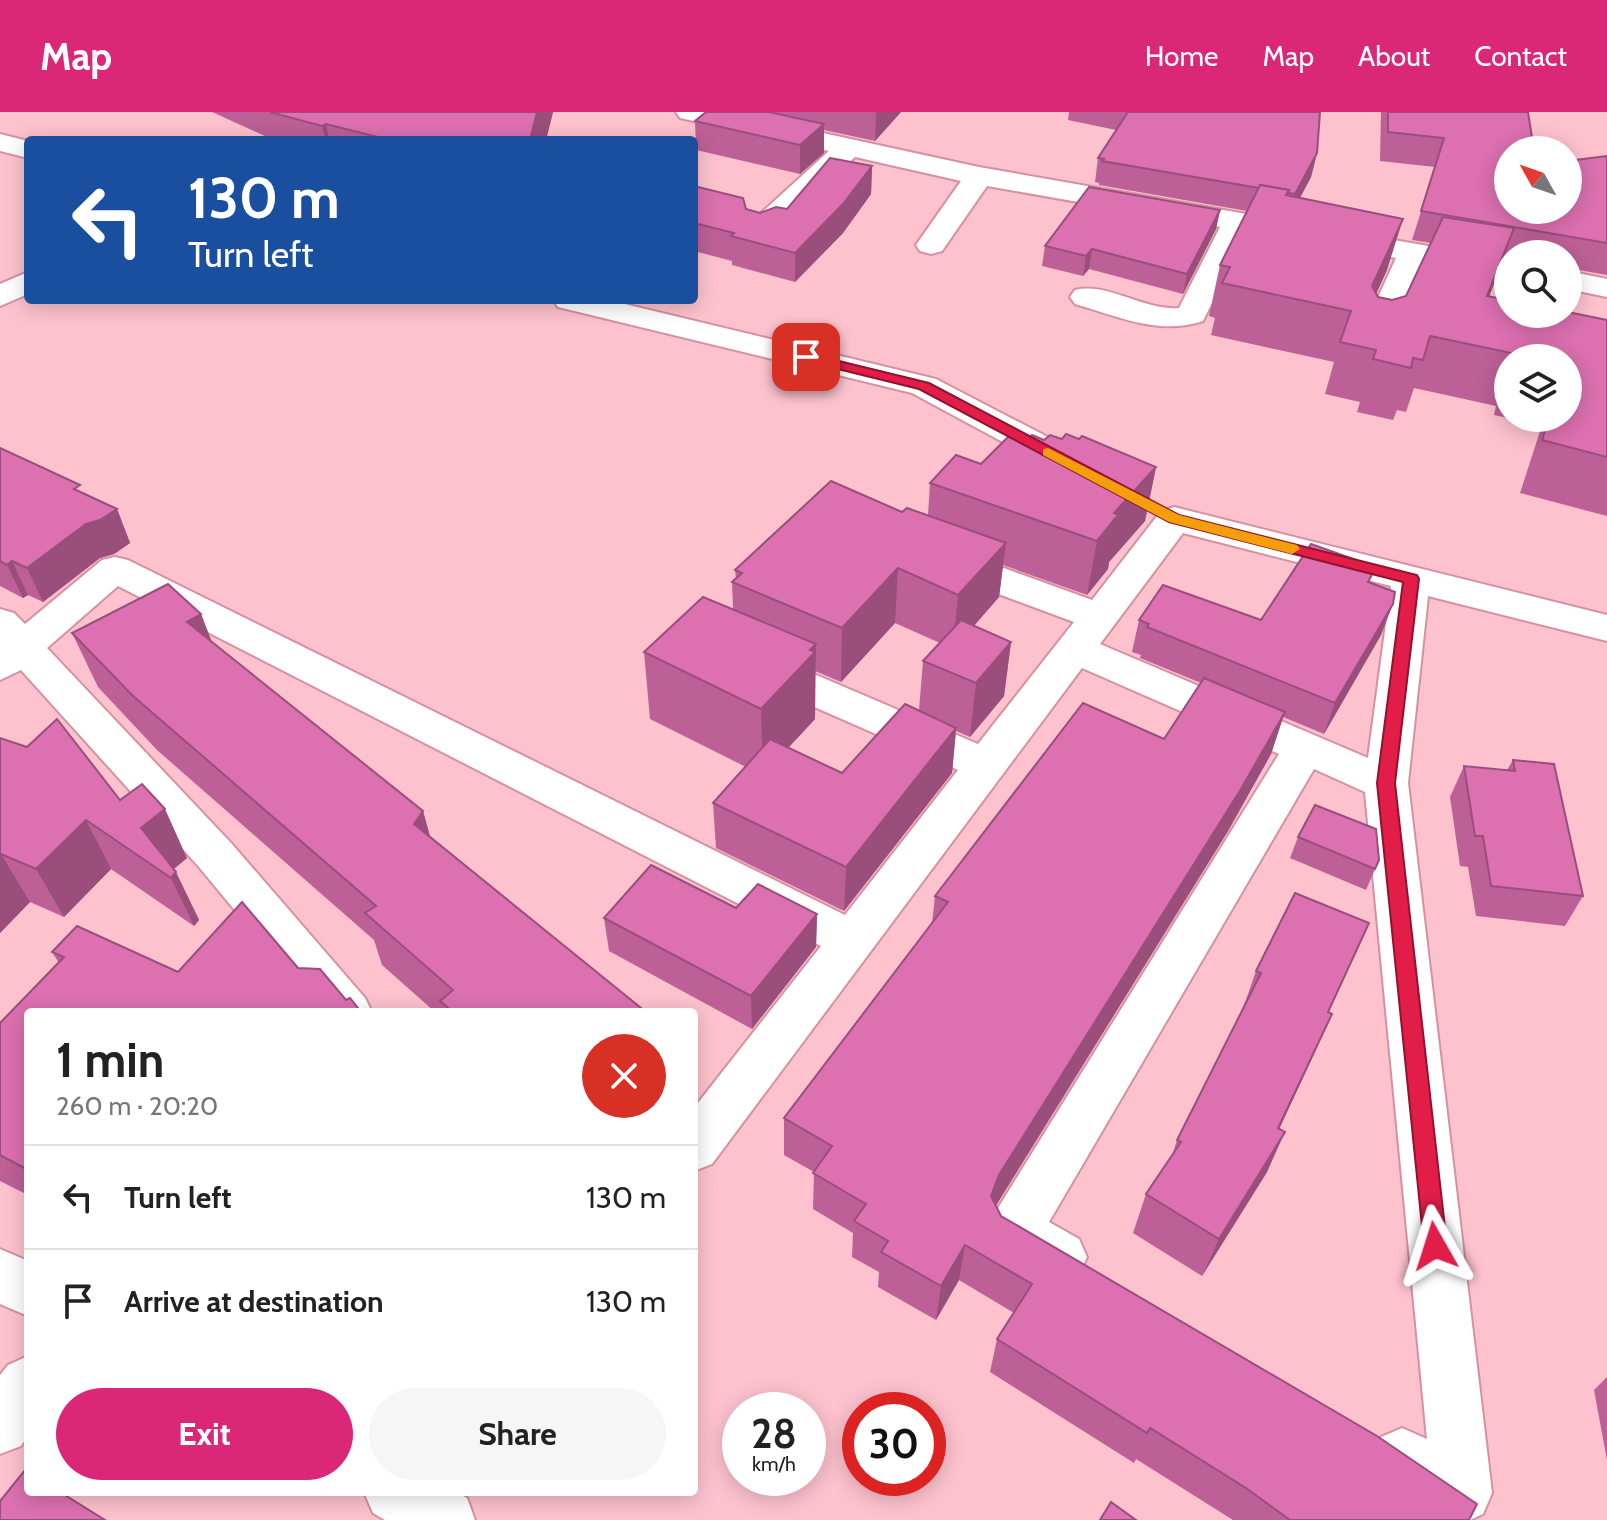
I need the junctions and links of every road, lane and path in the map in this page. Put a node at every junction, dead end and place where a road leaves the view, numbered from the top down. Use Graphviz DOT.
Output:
graph roads {
  1 [pos="703,113"];
  2 [pos="689,136"];
  3 [pos="0,142"];
  4 [pos="24,149"];
  5 [pos="849,149"];
  6 [pos="979,176"];
  7 [pos="1236,224"];
  8 [pos="760,230"];
  9 [pos="931,245"];
  10 [pos="1415,251"];
  11 [pos="1494,266"];
  12 [pos="24,283"];
  13 [pos="1582,283"];
  14 [pos="1607,288"];
  15 [pos="0,297"];
  16 [pos="1086,297"];
  17 [pos="586,304"];
  18 [pos="1375,339"];
  19 [pos="1105,482"];
  20 [pos="909,548"];
  21 [pos="1411,579"];
  22 [pos="1607,628"];
  23 [pos="1087,633"];
  24 [pos="8,644"];
  25 [pos="730,654"];
  26 [pos="1305,748"];
  27 [pos="986,765"];
  28 [pos="1386,783"];
  29 [pos="853,940"];
  30 [pos="345,1008"];
  31 [pos="698,1143"];
  32 [pos="0,1275"];
  33 [pos="1096,1278"];
  34 [pos="24,1288"];
  35 [pos="24,1391"];
  36 [pos="0,1425"];
  37 [pos="1367,1438"];
  38 [pos="401,1496"];
  39 [pos="461,1496"];
  40 [pos="446,1520"];
  1 -- 2 [label="street"];
  1 -- 5 [label="street"];
  3 -- 4 [label="street"];
  5 -- 6 [label="street"];
  5 -- 8 [label="street"];
  6 -- 7 [label="street"];
  6 -- 9 [label="street"];
  7 -- 10 [label="street"];
  7 -- 16 [label="street"];
  10 -- 11 [label="street"];
  10 -- 18 [label="street"];
  12 -- 15 [label="street"];
  13 -- 14 [label="street"];
  17 -- 19 [label="street"];
  20 -- 23 [label="street"];
  21 -- 22 [label="street"];
  21 -- 23 [label="street"];
  21 -- 28 [label="street"];
  23 -- 26 [label="street"];
  23 -- 27 [label="street"];
  24 -- 29 [label="street"];
  24 -- 30 [label="street"];
  25 -- 27 [label="street"];
  26 -- 28 [label="street"];
  26 -- 33 [label="street"];
  27 -- 29 [label="street"];
  28 -- 37 [label="street"];
  29 -- 31 [label="street"];
  32 -- 34 [label="street"];
  35 -- 36 [label="street"];
  38 -- 40 [label="street"];
  39 -- 40 [label="street"];
}
